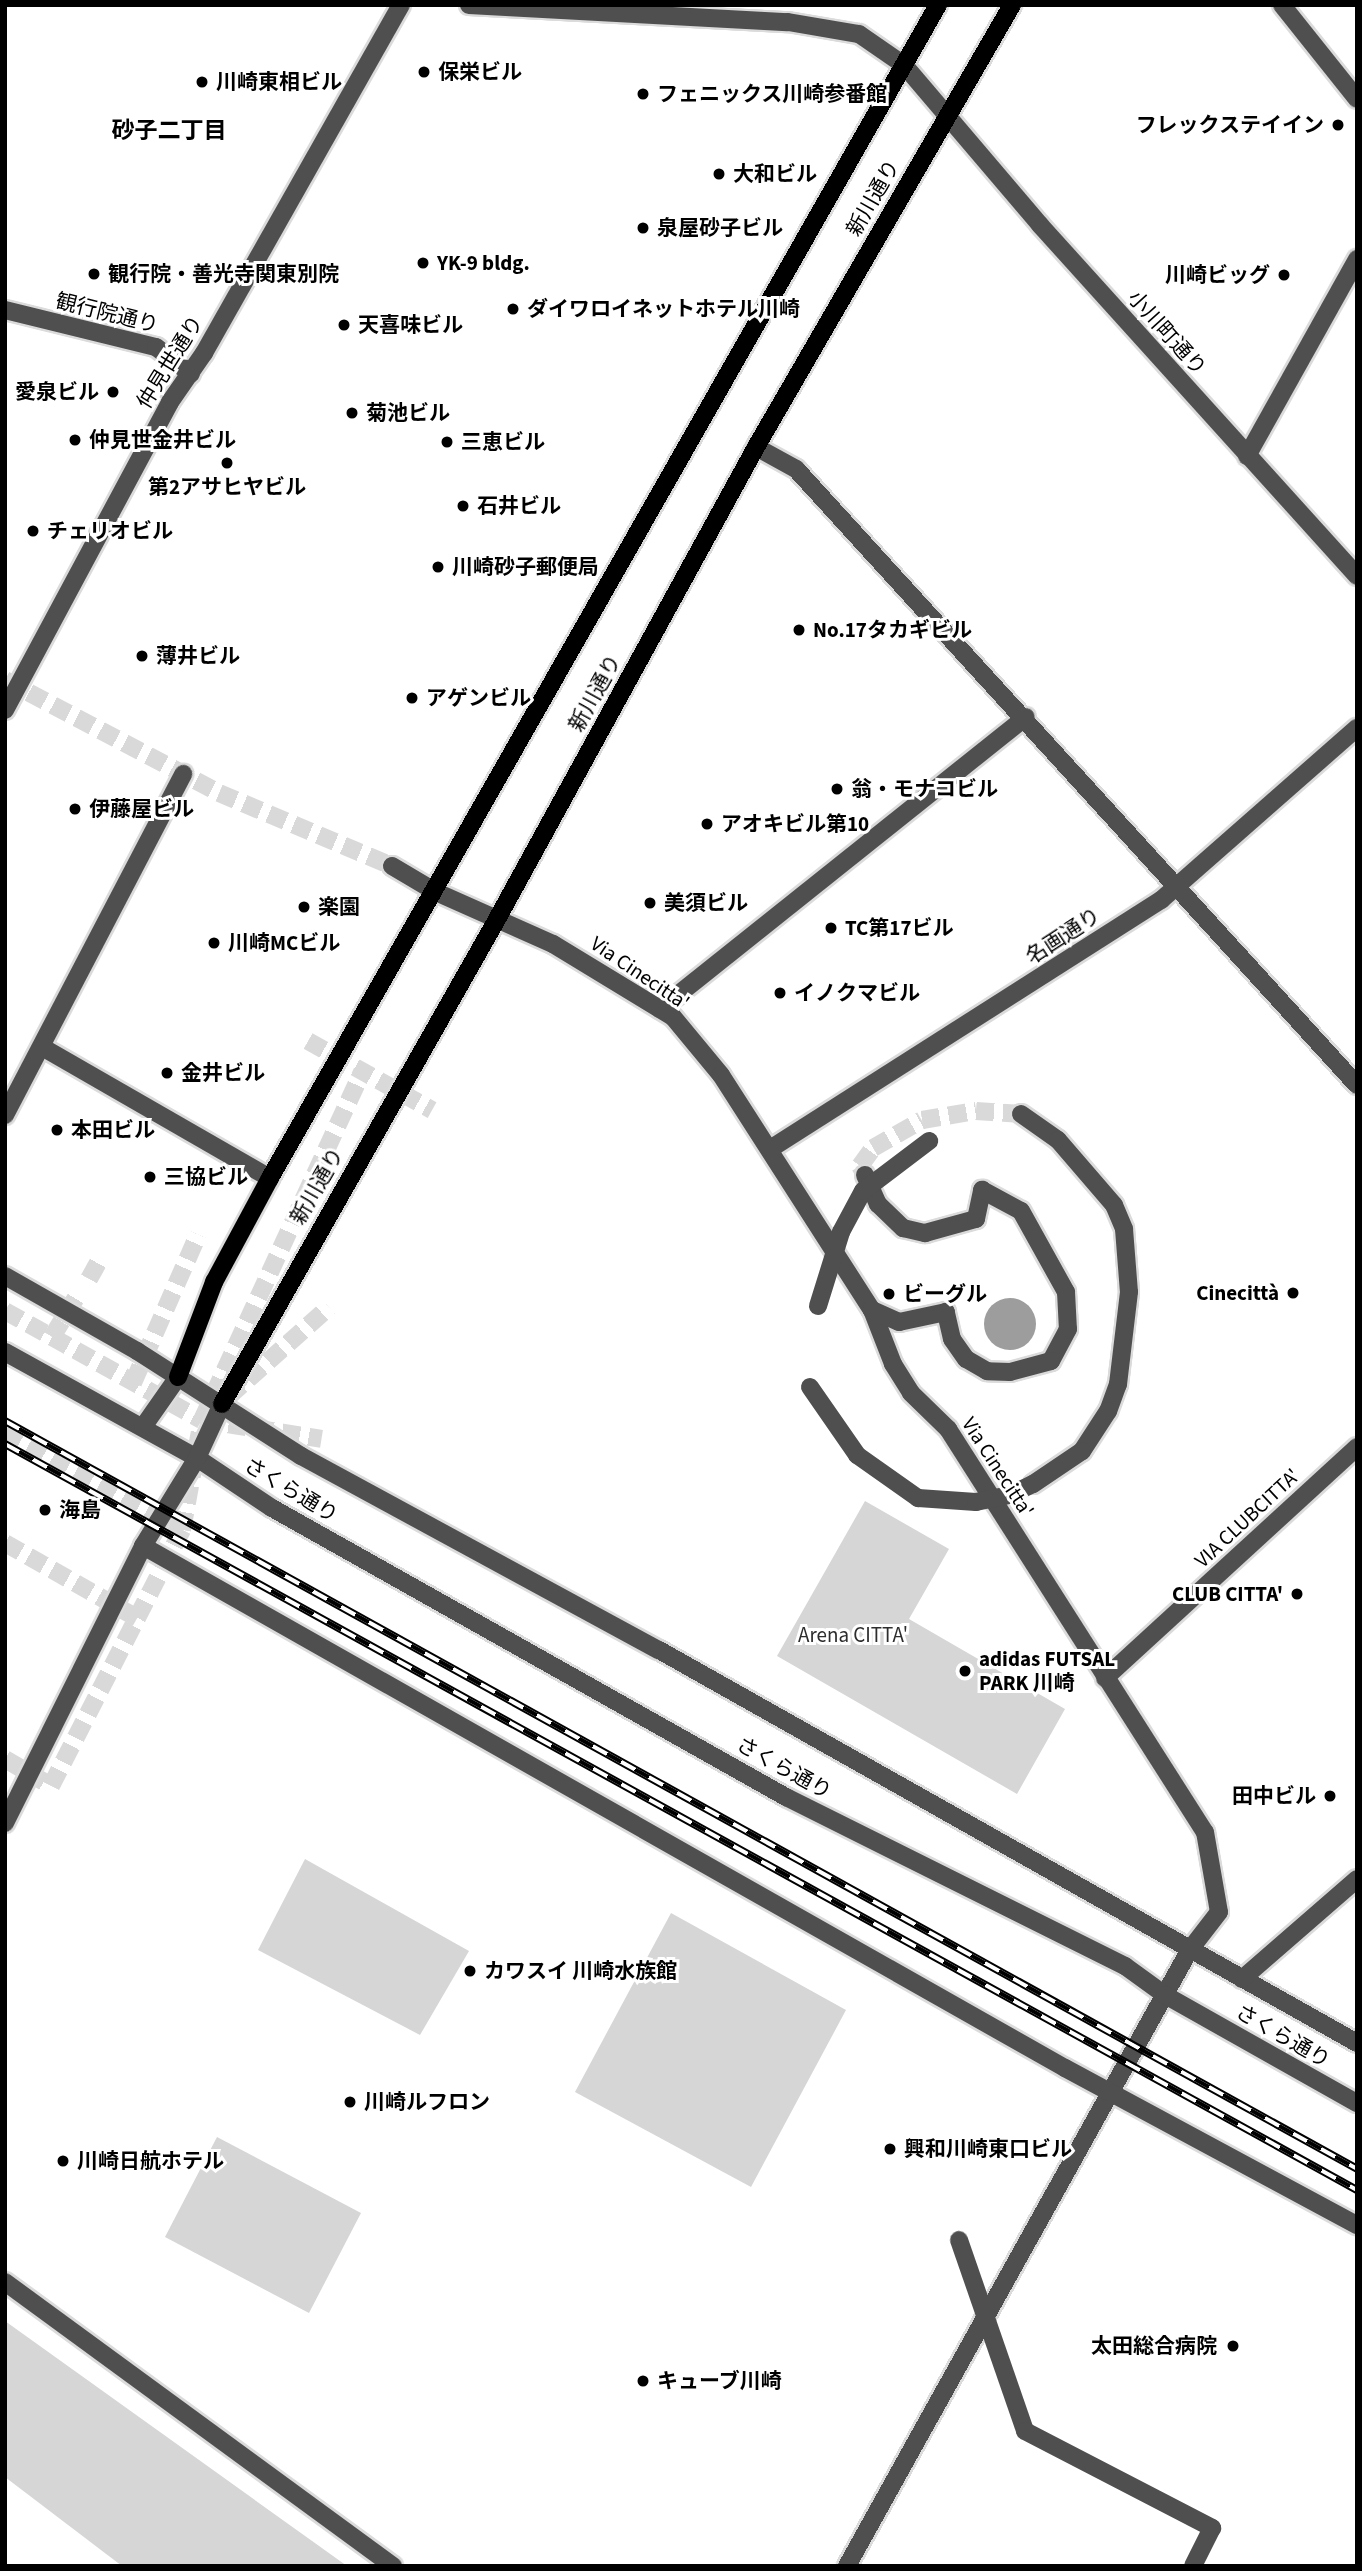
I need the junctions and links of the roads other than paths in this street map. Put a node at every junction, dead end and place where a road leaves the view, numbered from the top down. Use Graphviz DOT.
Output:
graph roads {
  1 [pos="401,5"];
  2 [pos="469,5"];
  3 [pos="938,5"];
  4 [pos="1012,5"];
  5 [pos="1282,5"];
  6 [pos="904,65"];
  7 [pos="1357,99"];
  8 [pos="950,116"];
  9 [pos="1357,259"];
  10 [pos="5,310"];
  11 [pos="191,374"];
  12 [pos="757,447"];
  13 [pos="1247,456"];
  14 [pos="1357,576"];
  15 [pos="5,710"];
  16 [pos="1026,718"];
  17 [pos="1357,728"];
  18 [pos="183,774"];
  19 [pos="391,866"];
  20 [pos="1178,887"];
  21 [pos="436,892"];
  22 [pos="496,921"];
  23 [pos="660,1009"];
  24 [pos="42,1047"];
  25 [pos="1357,1085"];
  26 [pos="1021,1114"];
  27 [pos="5,1115"];
  28 [pos="929,1141"];
  29 [pos="770,1149"];
  30 [pos="865,1175"];
  31 [pos="270,1178"];
  32 [pos="5,1276"];
  33 [pos="818,1306"];
  34 [pos="872,1310"];
  35 [pos="5,1352"];
  36 [pos="178,1377"];
  37 [pos="810,1387"];
  38 [pos="222,1404"];
  39 [pos="143,1427"];
  40 [pos="1357,1447"];
  41 [pos="197,1458"];
  42 [pos="143,1546"];
  43 [pos="1105,1678"];
  44 [pos="5,1823"];
  45 [pos="1357,1879"];
  46 [pos="1189,1951"];
  47 [pos="1242,1979"];
  48 [pos="1165,1995"];
  49 [pos="1357,2043"];
  50 [pos="1114,2093"];
  51 [pos="1357,2103"];
  52 [pos="1357,2225"];
  53 [pos="959,2240"];
  54 [pos="5,2282"];
  55 [pos="393,2566"];
  56 [pos="847,2566"];
  57 [pos="1193,2566"];
  1 -- 11 [label="street, 仲見世通り"];
  2 -- 6 [label="street, 小川町通り"];
  3 -- 6 [label="main road, 新川通り"];
  4 -- 8 [label="main road, 新川通り"];
  5 -- 7 [label="street"];
  6 -- 8 [label="street, 小川町通り"];
  6 -- 21 [label="main road, 新川通り"];
  8 -- 12 [label="main road, 新川通り"];
  8 -- 13 [label="street, 小川町通り"];
  9 -- 13 [label="street"];
  10 -- 11 [label="street, 観行院通り"];
  11 -- 15 [label="street, 仲見世通り"];
  12 -- 16 [label="street"];
  12 -- 22 [label="main road, 新川通り"];
  13 -- 14 [label="street, 小川町通り"];
  16 -- 20 [label="street"];
  16 -- 23 [label="street"];
  17 -- 20 [label="street, 名画通り"];
  18 -- 24 [label="street"];
  19 -- 21 [label="street, Via Cinecitta'"];
  20 -- 25 [label="street"];
  20 -- 29 [label="street, 名画通り"];
  21 -- 22 [label="street, Via Cinecitta'"];
  21 -- 31 [label="main road, 新川通り"];
  22 -- 23 [label="street, Via Cinecitta'"];
  22 -- 38 [label="main road, 新川通り"];
  23 -- 29 [label="street, Via Cinecitta'"];
  24 -- 27 [label="street"];
  24 -- 31 [label="street"];
  26 -- 37 [label="street, bridge"];
  28 -- 33 [label="street, bridge"];
  29 -- 34 [label="street, Via Cinecitta'"];
  30 -- 34 [label="street"];
  31 -- 36 [label="main road, 新川通り"];
  32 -- 36 [label="street, さくら通り"];
  34 -- 43 [label="street, Via Cinecitta'"];
  35 -- 39 [label="street, さくら通り"];
  36 -- 38 [label="street, さくら通り"];
  36 -- 39 [label="street"];
  38 -- 41 [label="street"];
  38 -- 46 [label="street, さくら通り"];
  39 -- 41 [label="street, さくら通り"];
  40 -- 43 [label="street, VIA CLUBCITTA'"];
  41 -- 42 [label="street"];
  41 -- 48 [label="street, さくら通り"];
  42 -- 44 [label="street"];
  42 -- 50 [label="street"];
  43 -- 46 [label="street, Via Cinecitta'"];
  45 -- 47 [label="street"];
  46 -- 47 [label="street, さくら通り"];
  46 -- 48 [label="street, Via Cinecitta'"];
  47 -- 49 [label="street, さくら通り"];
  48 -- 50 [label="street, Via Cinecitta'"];
  48 -- 51 [label="street, さくら通り"];
  50 -- 52 [label="street"];
  50 -- 56 [label="street, Via Cinecitta'"];
  53 -- 57 [label="street, bridge"];
  54 -- 55 [label="street"];
}
